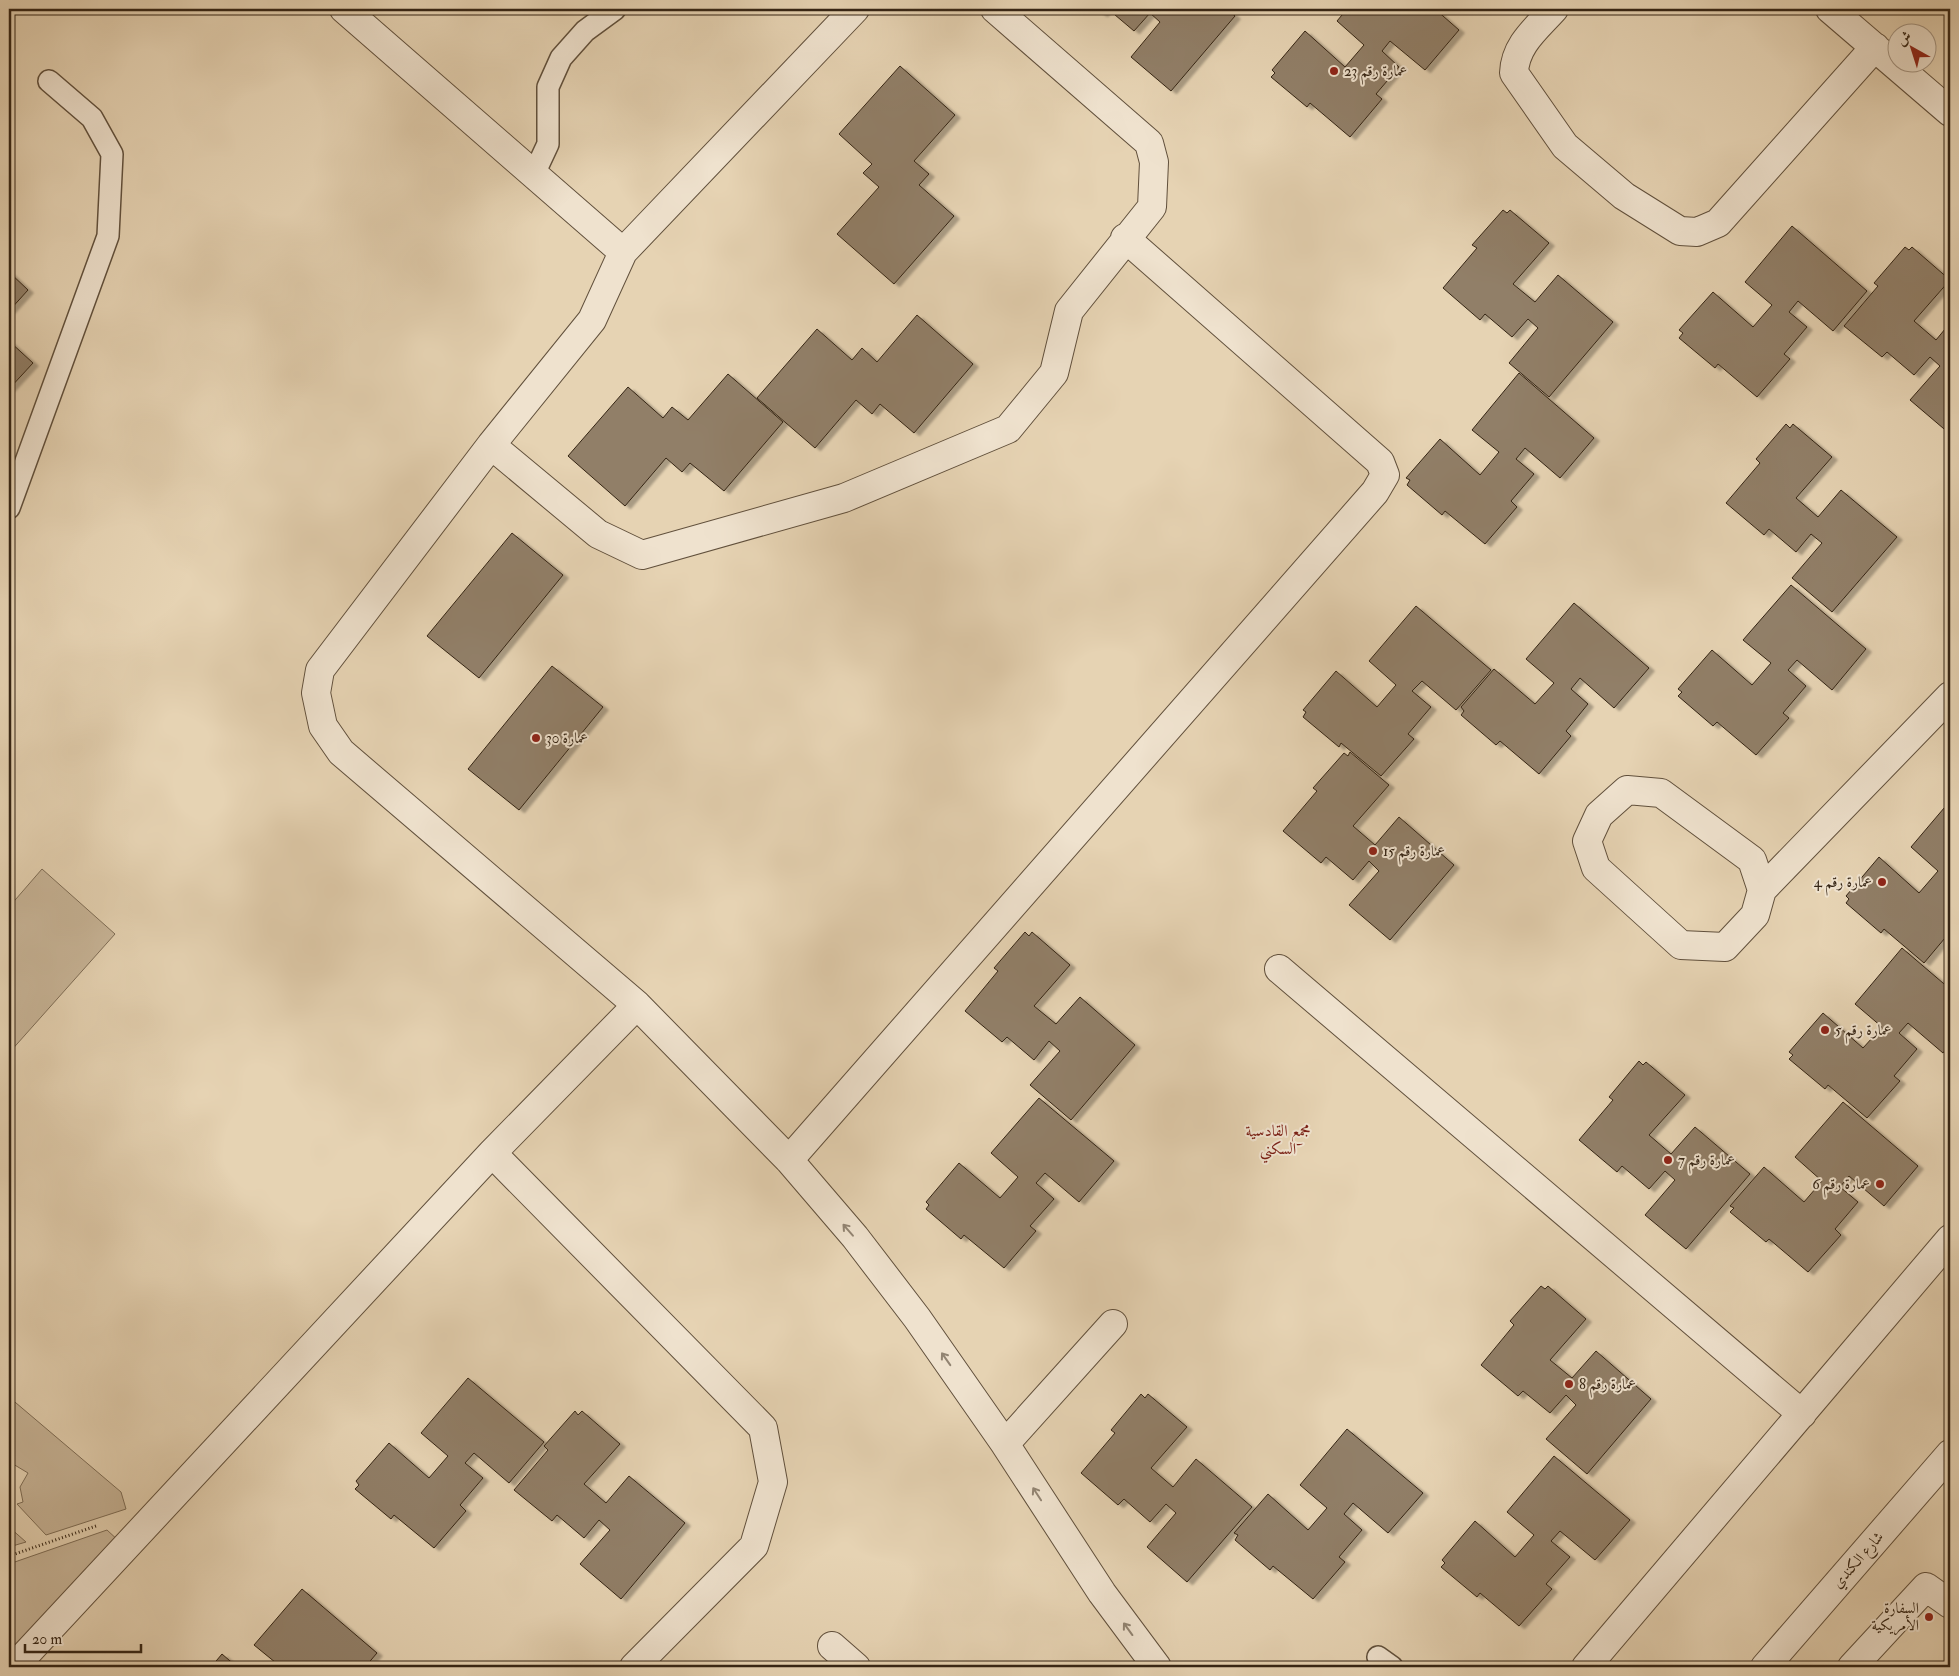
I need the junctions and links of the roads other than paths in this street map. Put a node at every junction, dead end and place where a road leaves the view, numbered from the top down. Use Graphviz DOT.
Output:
graph roads {
  1 [pos="344,9"];
  2 [pos="615,9"];
  3 [pos="855,9"];
  4 [pos="995,9"];
  5 [pos="1554,9"];
  6 [pos="1830,9"];
  7 [pos="1875,48"];
  8 [pos="49,81"];
  9 [pos="1950,112"];
  10 [pos="534,174"];
  11 [pos="1125,238"];
  12 [pos="624,252"];
  13 [pos="491,445"];
  14 [pos="9,508"];
  15 [pos="1950,696"];
  16 [pos="1762,890"];
  17 [pos="1279,969"];
  18 [pos="636,1005"];
  19 [pos="492,1153"];
  20 [pos="789,1160"];
  21 [pos="1950,1239"];
  22 [pos="1113,1324"];
  23 [pos="1802,1414"];
  24 [pos="1005,1444"];
  25 [pos="1950,1454"];
  26 [pos="1950,1604"];
  27 [pos="832,1646"];
  28 [pos="14,1667"];
  29 [pos="634,1667"];
  30 [pos="856,1667"];
  31 [pos="1157,1667"];
  32 [pos="1586,1667"];
  33 [pos="1765,1667"];
  34 [pos="1852,1667"];
  1 -- 10 [label="street"];
  2 -- 10 [label="lane"];
  3 -- 12 [label="street"];
  4 -- 11 [label="street"];
  5 -- 7 [label="street"];
  6 -- 7 [label="street"];
  7 -- 9 [label="street"];
  8 -- 14 [label="lane"];
  10 -- 12 [label="street"];
  11 -- 13 [label="street"];
  11 -- 20 [label="street"];
  12 -- 13 [label="street"];
  13 -- 18 [label="street"];
  15 -- 16 [label="street"];
  16 -- 16 [label="street"];
  17 -- 23 [label="street"];
  18 -- 19 [label="street"];
  18 -- 20 [label="street"];
  19 -- 28 [label="street"];
  19 -- 29 [label="street"];
  24 -- 20 [label="street, one-way"];
  21 -- 23 [label="street"];
  22 -- 24 [label="street"];
  23 -- 32 [label="street"];
  31 -- 24 [label="street, one-way"];
  25 -- 33 [label="street, شارع الكندي"];
  26 -- 34 [label="street"];
  27 -- 30 [label="street"];
}
